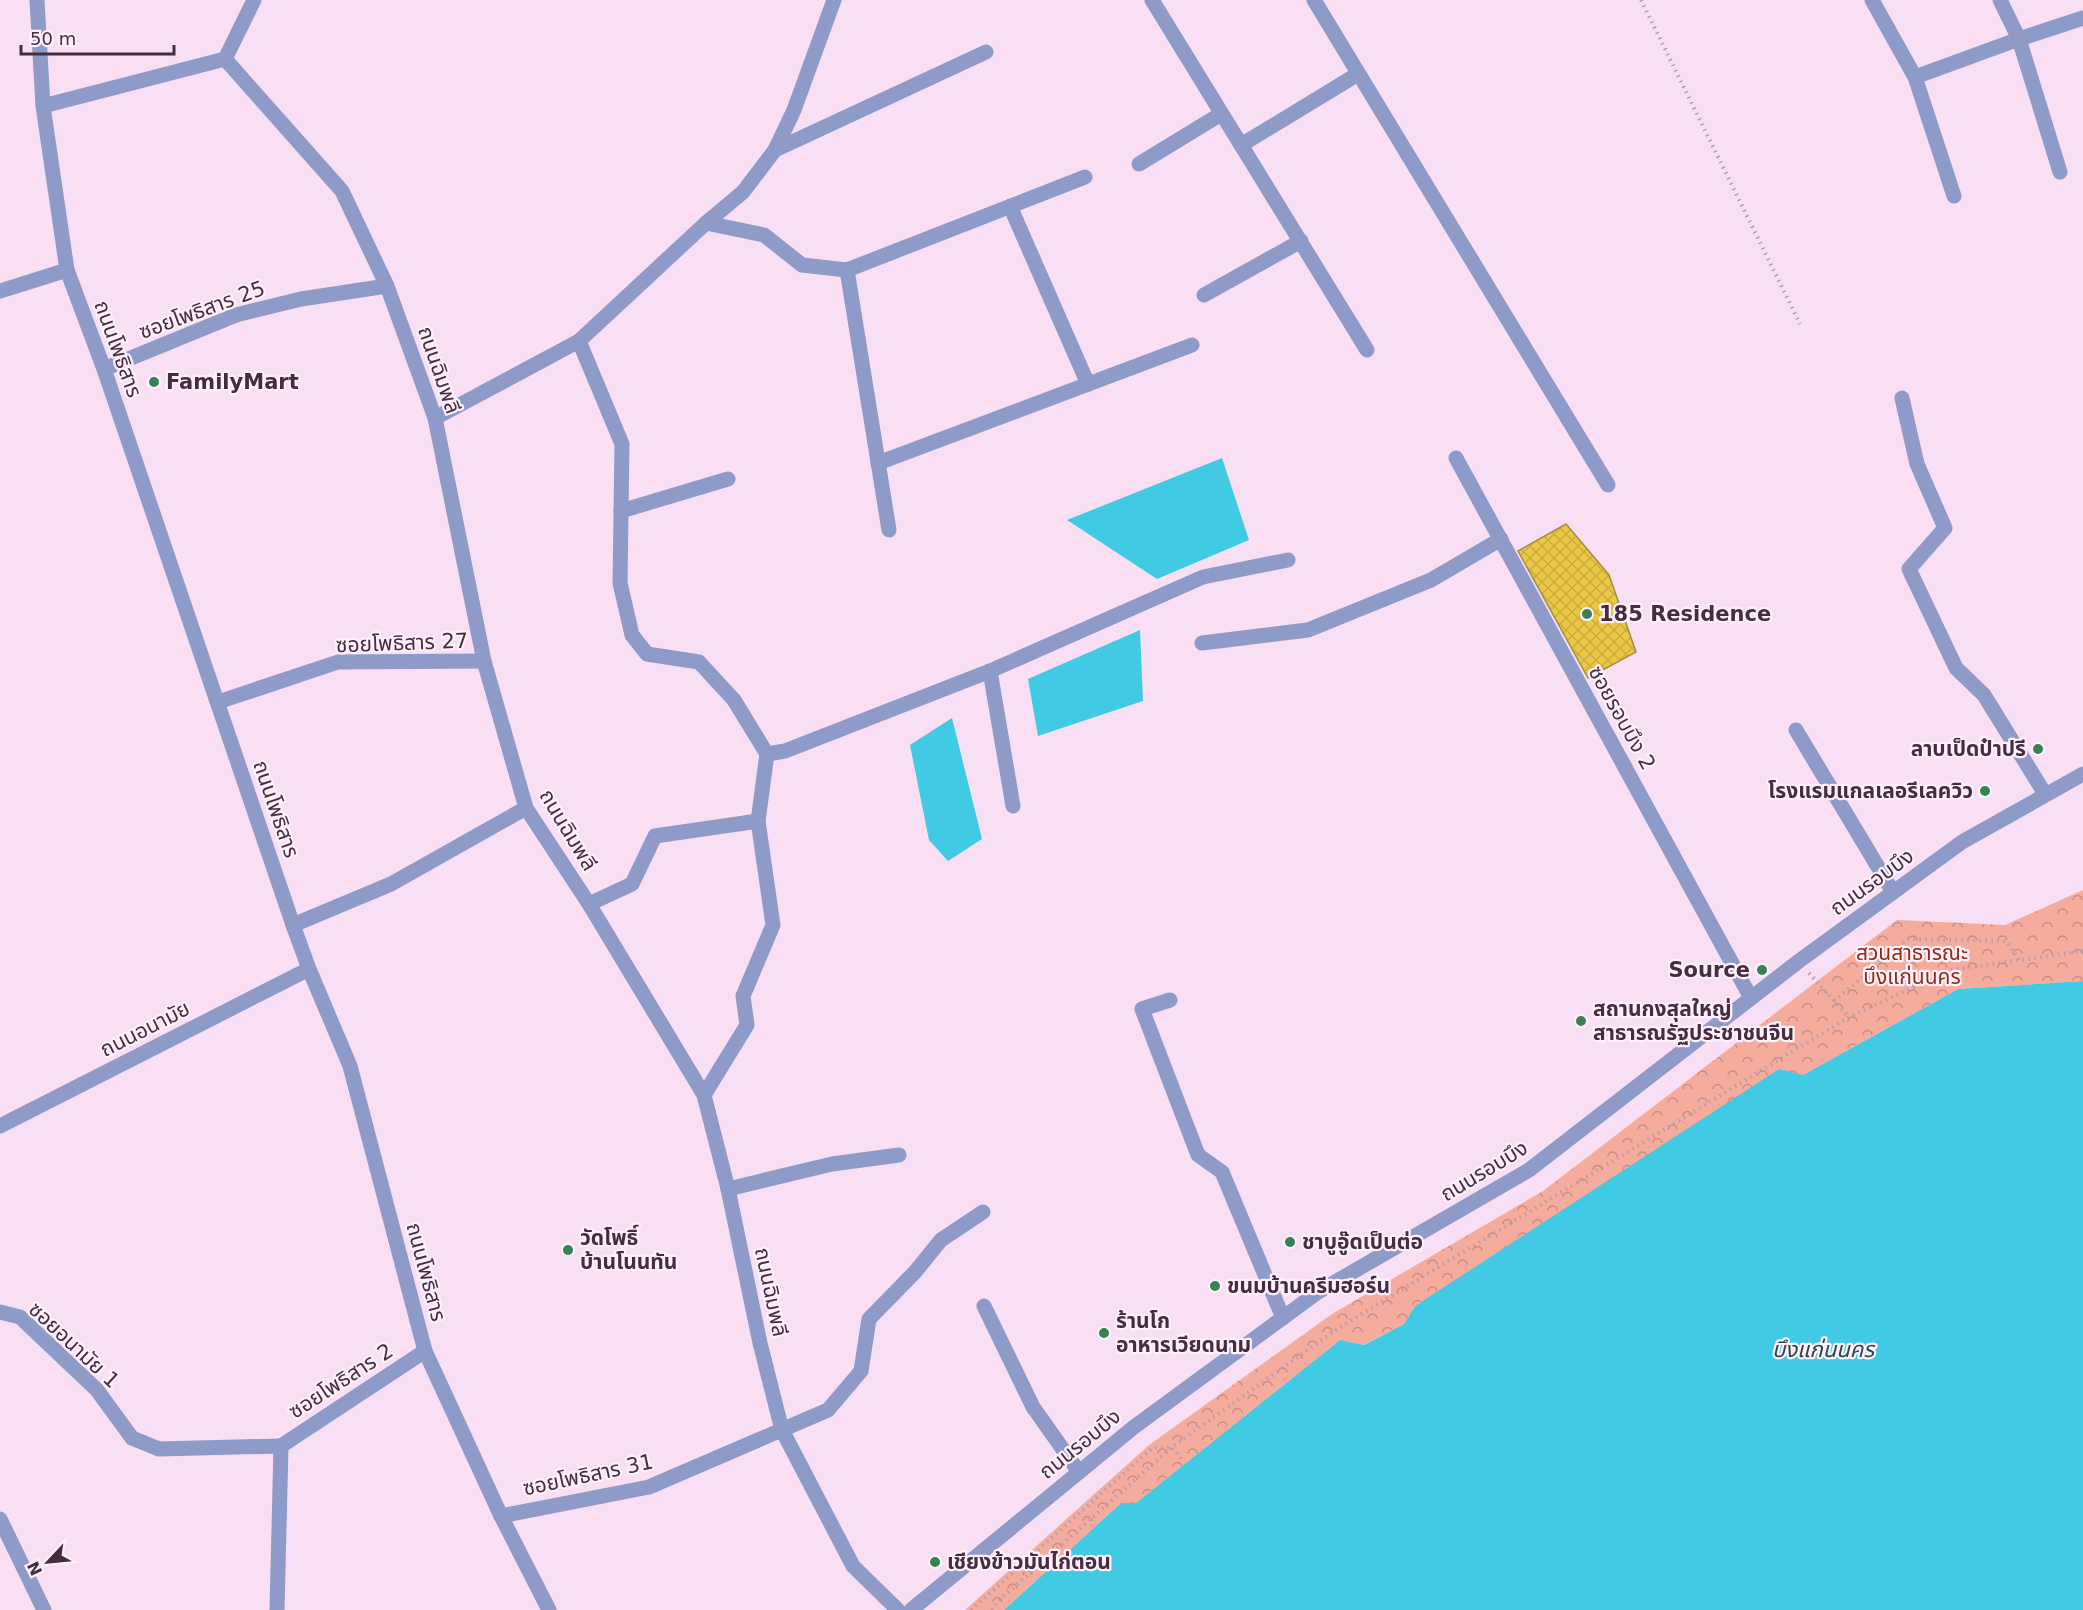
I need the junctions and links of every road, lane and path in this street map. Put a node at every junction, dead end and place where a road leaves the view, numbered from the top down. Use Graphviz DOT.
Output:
graph roads {
  1 [pos="37,0"];
  2 [pos="254,0"];
  3 [pos="834,0"];
  4 [pos="1152,0"];
  5 [pos="1314,0"];
  6 [pos="1641,0"];
  7 [pos="1872,0"];
  8 [pos="2000,0"];
  9 [pos="2083,18"];
  10 [pos="2019,39"];
  11 [pos="986,52"];
  12 [pos="225,59"];
  13 [pos="1358,74"];
  14 [pos="1915,77"];
  15 [pos="43,106"];
  16 [pos="1221,114"];
  17 [pos="1241,144"];
  18 [pos="775,150"];
  19 [pos="1139,164"];
  20 [pos="2061,172"];
  21 [pos="1085,177"];
  22 [pos="1954,196"];
  23 [pos="1010,206"];
  24 [pos="706,223"];
  25 [pos="1301,241"];
  26 [pos="67,270"];
  27 [pos="847,270"];
  28 [pos="387,286"];
  29 [pos="0,291"];
  30 [pos="1204,295"];
  31 [pos="1800,324"];
  32 [pos="579,341"];
  33 [pos="1192,345"];
  34 [pos="1367,350"];
  35 [pos="104,369"];
  36 [pos="1088,384"];
  37 [pos="1902,398"];
  38 [pos="435,418"];
  39 [pos="1456,458"];
  40 [pos="878,463"];
  41 [pos="728,478"];
  42 [pos="1608,485"];
  43 [pos="621,511"];
  44 [pos="889,530"];
  45 [pos="1501,539"];
  46 [pos="1288,560"];
  47 [pos="1202,643"];
  48 [pos="484,661"];
  49 [pos="990,671"];
  50 [pos="218,702"];
  51 [pos="1796,730"];
  52 [pos="768,754"];
  53 [pos="2083,774"];
  54 [pos="2045,794"];
  55 [pos="1013,806"];
  56 [pos="526,808"];
  57 [pos="758,820"];
  58 [pos="1893,892"];
  59 [pos="589,904"];
  60 [pos="293,925"];
  61 [pos="2083,951"];
  62 [pos="2019,960"];
  63 [pos="1799,961"];
  64 [pos="309,969"];
  65 [pos="1751,998"];
  66 [pos="1170,1000"];
  67 [pos="1834,1001"];
  68 [pos="1848,1017"];
  69 [pos="704,1095"];
  70 [pos="0,1126"];
  71 [pos="899,1155"];
  72 [pos="728,1189"];
  73 [pos="983,1212"];
  74 [pos="984,1306"];
  75 [pos="0,1312"];
  76 [pos="1283,1318"];
  77 [pos="425,1351"];
  78 [pos="782,1430"];
  79 [pos="281,1446"];
  80 [pos="1172,1447"];
  81 [pos="1182,1460"];
  82 [pos="1078,1472"];
  83 [pos="501,1516"];
  84 [pos="0,1519"];
  85 [pos="44,1610"];
  86 [pos="277,1610"];
  87 [pos="549,1610"];
  88 [pos="898,1610"];
  89 [pos="911,1610"];
  90 [pos="971,1610"];
  91 [pos="992,1610"];
  1 -- 15 [label="street, ถนนโพธิสาร"];
  2 -- 12 [label="street"];
  3 -- 18 [label="street"];
  4 -- 16 [label="street"];
  5 -- 13 [label="street"];
  6 -- 31 [label="path"];
  7 -- 14 [label="street"];
  8 -- 10 [label="street"];
  9 -- 10 [label="street"];
  10 -- 14 [label="street"];
  10 -- 20 [label="street"];
  11 -- 18 [label="street"];
  12 -- 15 [label="street"];
  12 -- 28 [label="street, ถนนฉิมพลี"];
  13 -- 17 [label="street"];
  13 -- 42 [label="street"];
  14 -- 22 [label="street"];
  15 -- 26 [label="street, ถนนโพธิสาร"];
  16 -- 17 [label="street"];
  16 -- 19 [label="street"];
  17 -- 25 [label="street"];
  18 -- 24 [label="street"];
  21 -- 23 [label="street"];
  23 -- 27 [label="street"];
  23 -- 36 [label="street"];
  24 -- 27 [label="street"];
  24 -- 32 [label="street"];
  25 -- 30 [label="street"];
  25 -- 34 [label="street"];
  26 -- 29 [label="street"];
  26 -- 35 [label="street, ถนนโพธิสาร"];
  27 -- 40 [label="street"];
  28 -- 35 [label="street, ซอยโพธิสาร 25"];
  28 -- 38 [label="street, ถนนฉิมพลี"];
  32 -- 38 [label="street"];
  32 -- 43 [label="street"];
  33 -- 36 [label="street"];
  35 -- 50 [label="street, ถนนโพธิสาร"];
  36 -- 40 [label="street"];
  37 -- 54 [label="street"];
  38 -- 48 [label="street, ถนนฉิมพลี"];
  39 -- 45 [label="street, ซอยรอบบึง 2"];
  40 -- 44 [label="street"];
  41 -- 43 [label="street"];
  43 -- 52 [label="street"];
  45 -- 47 [label="street"];
  45 -- 65 [label="street, ซอยรอบบึง 2"];
  46 -- 49 [label="street"];
  48 -- 50 [label="street, ซอยโพธิสาร 27"];
  48 -- 56 [label="street, ถนนฉิมพลี"];
  49 -- 52 [label="street"];
  49 -- 55 [label="street"];
  50 -- 60 [label="street, ถนนโพธิสาร"];
  51 -- 58 [label="street"];
  52 -- 57 [label="street"];
  53 -- 54 [label="street, ถนนรอบบึง"];
  54 -- 58 [label="street, ถนนรอบบึง"];
  56 -- 59 [label="street, ถนนฉิมพลี"];
  56 -- 60 [label="street"];
  57 -- 59 [label="street"];
  57 -- 69 [label="street"];
  58 -- 63 [label="street, ถนนรอบบึง"];
  59 -- 69 [label="street, ถนนฉิมพลี"];
  60 -- 64 [label="street, ถนนโพธิสาร"];
  61 -- 62 [label="path"];
  62 -- 67 [label="path"];
  62 -- 68 [label="path"];
  63 -- 65 [label="street, ถนนรอบบึง"];
  63 -- 67 [label="path"];
  64 -- 70 [label="street, ถนนอนามัย"];
  64 -- 77 [label="street, ถนนโพธิสาร"];
  65 -- 76 [label="street, ถนนรอบบึง"];
  66 -- 76 [label="street"];
  67 -- 68 [label="path"];
  68 -- 80 [label="path"];
  69 -- 72 [label="street, ถนนฉิมพลี"];
  71 -- 72 [label="street"];
  72 -- 78 [label="street, ถนนฉิมพลี"];
  73 -- 78 [label="street, ซอยโพธิสาร 31"];
  74 -- 82 [label="street"];
  75 -- 79 [label="street, ซอยอนามัย 1"];
  76 -- 82 [label="street, ถนนรอบบึง"];
  77 -- 79 [label="street, ซอยโพธิสาร 2"];
  77 -- 83 [label="street, ถนนโพธิสาร"];
  78 -- 83 [label="street, ซอยโพธิสาร 31"];
  78 -- 88 [label="street, ถนนฉิมพลี"];
  79 -- 86 [label="street"];
  80 -- 81 [label="path"];
  80 -- 90 [label="path"];
  80 -- 91 [label="path"];
  82 -- 89 [label="street, ถนนรอบบึง"];
  83 -- 87 [label="street, ถนนโพธิสาร"];
  84 -- 85 [label="street"];
}
